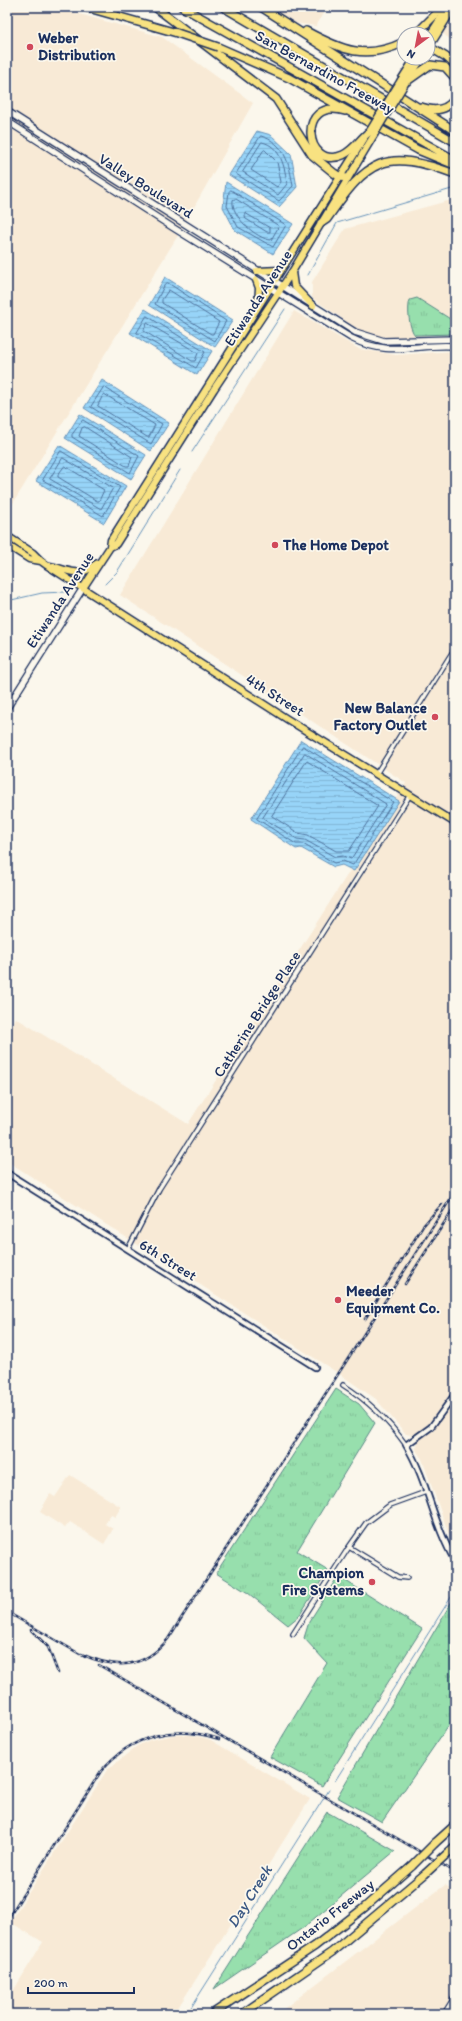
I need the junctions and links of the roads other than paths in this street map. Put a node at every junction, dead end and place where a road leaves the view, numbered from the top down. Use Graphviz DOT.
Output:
graph roads {
  1 [pos="85,7"];
  2 [pos="155,7"];
  3 [pos="182,7"];
  4 [pos="224,7"];
  5 [pos="262,7"];
  6 [pos="443,7"];
  7 [pos="448,7"];
  8 [pos="454,7"];
  9 [pos="282,20"];
  10 [pos="424,26"];
  11 [pos="436,26"];
  12 [pos="436,35"];
  13 [pos="396,45"];
  14 [pos="436,52"];
  15 [pos="455,65"];
  16 [pos="411,66"];
  17 [pos="416,66"];
  18 [pos="455,78"];
  19 [pos="404,81"];
  20 [pos="399,97"];
  21 [pos="455,98"];
  22 [pos="7,111"];
  23 [pos="362,118"];
  24 [pos="7,121"];
  25 [pos="455,131"];
  26 [pos="371,134"];
  27 [pos="455,142"];
  28 [pos="455,160"];
  29 [pos="455,165"];
  30 [pos="455,174"];
  31 [pos="344,177"];
  32 [pos="321,223"];
  33 [pos="280,270"];
  34 [pos="257,271"];
  35 [pos="292,272"];
  36 [pos="256,280"];
  37 [pos="273,281"];
  38 [pos="281,286"];
  39 [pos="269,288"];
  40 [pos="277,292"];
  41 [pos="258,305"];
  42 [pos="313,306"];
  43 [pos="319,319"];
  44 [pos="347,328"];
  45 [pos="455,339"];
  46 [pos="455,346"];
  47 [pos="7,536"];
  48 [pos="7,545"];
  49 [pos="110,547"];
  50 [pos="41,561"];
  51 [pos="100,562"];
  52 [pos="48,566"];
  53 [pos="83,588"];
  54 [pos="455,648"];
  55 [pos="7,708"];
  56 [pos="376,774"];
  57 [pos="410,795"];
  58 [pos="455,822"];
  59 [pos="7,1173"];
  60 [pos="128,1249"];
  61 [pos="315,1367"];
  62 [pos="343,1385"];
  63 [pos="455,1394"];
  64 [pos="406,1445"];
  65 [pos="426,1492"];
  66 [pos="349,1547"];
  67 [pos="455,1561"];
  68 [pos="407,1578"];
  69 [pos="293,1634"];
  70 [pos="455,1825"];
  71 [pos="453,1848"];
  72 [pos="455,1998"];
  73 [pos="212,2014"];
  74 [pos="242,2014"];
  75 [pos="445,2014"];
  1 -- 23 [label="highway, bridge"];
  2 -- 31 [label="highway"];
  3 -- 28 [label="highway, San Bernardino Freeway"];
  4 -- 27 [label="highway, San Bernardino Freeway"];
  5 -- 9 [label="highway"];
  6 -- 10 [label="highway"];
  7 -- 11 [label="main road"];
  8 -- 12 [label="main road"];
  9 -- 13 [label="highway"];
  9 -- 20 [label="highway"];
  14 -- 15 [label="highway"];
  16 -- 19 [label="main road, Etiwanda Avenue"];
  17 -- 19 [label="main road, Etiwanda Avenue"];
  18 -- 19 [label="highway"];
  19 -- 26 [label="main road, Etiwanda Avenue, bridge"];
  20 -- 21 [label="highway"];
  20 -- 25 [label="highway"];
  22 -- 34 [label="main road, Valley Boulevard"];
  23 -- 26 [label="highway"];
  23 -- 29 [label="highway"];
  24 -- 36 [label="main road, Valley Boulevard"];
  26 -- 31 [label="main road, Etiwanda Avenue"];
  30 -- 32 [label="highway"];
  31 -- 32 [label="main road, Etiwanda Avenue"];
  31 -- 33 [label="main road, Etiwanda Avenue"];
  32 -- 35 [label="main road, Etiwanda Avenue"];
  33 -- 34 [label="main road"];
  33 -- 37 [label="main road, Etiwanda Avenue"];
  34 -- 37 [label="main road, Valley Boulevard"];
  35 -- 38 [label="main road, Etiwanda Avenue"];
  35 -- 42 [label="main road"];
  36 -- 39 [label="main road, Valley Boulevard"];
  36 -- 41 [label="main road"];
  37 -- 38 [label="main road, Valley Boulevard"];
  37 -- 39 [label="main road, Etiwanda Avenue"];
  38 -- 40 [label="main road, Etiwanda Avenue"];
  38 -- 42 [label="main road, Valley Boulevard"];
  39 -- 40 [label="main road, Valley Boulevard"];
  39 -- 41 [label="main road, Etiwanda Avenue"];
  40 -- 43 [label="main road, Valley Boulevard"];
  40 -- 49 [label="main road, Etiwanda Avenue"];
  41 -- 49 [label="main road, Etiwanda Avenue"];
  42 -- 44 [label="main road, Valley Boulevard"];
  43 -- 44 [label="main road"];
  43 -- 46 [label="main road"];
  44 -- 45 [label="main road"];
  47 -- 50 [label="main road"];
  48 -- 50 [label="main road"];
  49 -- 51 [label="main road, Etiwanda Avenue"];
  50 -- 52 [label="main road, 4th Street"];
  51 -- 52 [label="main road"];
  51 -- 53 [label="main road, Etiwanda Avenue"];
  52 -- 53 [label="main road, 4th Street"];
  53 -- 55 [label="main road, Etiwanda Avenue"];
  53 -- 56 [label="main road, 4th Street"];
  54 -- 56 [label="street"];
  56 -- 57 [label="main road, 4th Street"];
  57 -- 58 [label="main road, 4th Street"];
  57 -- 60 [label="street, Catherine Bridge Place"];
  59 -- 60 [label="street, 6th Street"];
  60 -- 61 [label="street, 6th Street"];
  62 -- 64 [label="street"];
  63 -- 64 [label="street"];
  64 -- 65 [label="street"];
  65 -- 66 [label="street"];
  65 -- 67 [label="street"];
  66 -- 68 [label="street"];
  66 -- 69 [label="street"];
  70 -- 73 [label="highway, Ontario Freeway, bridge"];
  71 -- 74 [label="highway, Ontario Freeway, bridge"];
  72 -- 75 [label="main road"];
}
